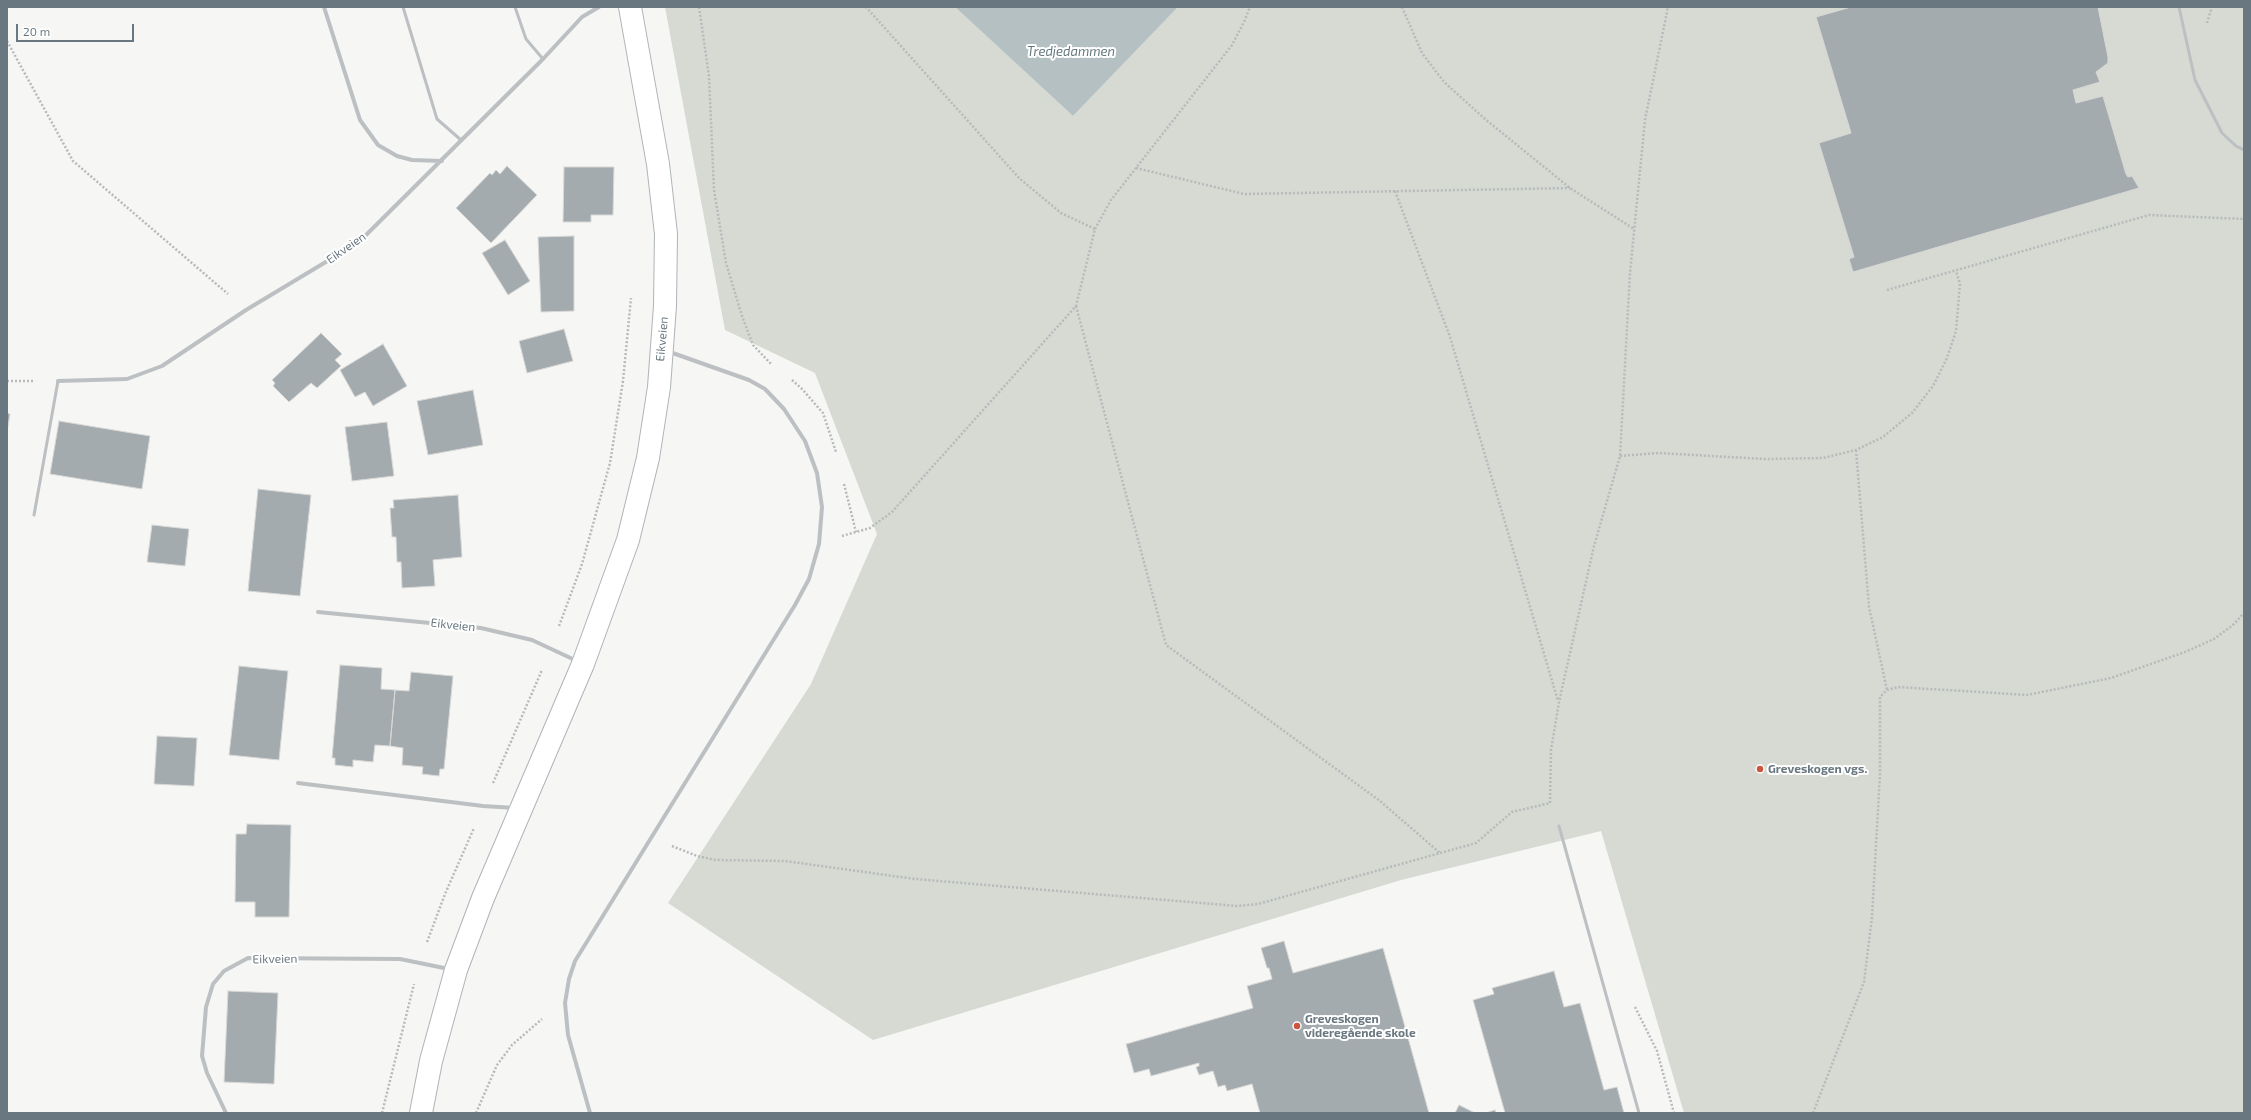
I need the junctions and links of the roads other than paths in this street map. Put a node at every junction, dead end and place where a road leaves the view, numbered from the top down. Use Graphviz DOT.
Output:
graph roads {
  1 [pos="324,7"];
  2 [pos="403,7"];
  3 [pos="515,7"];
  4 [pos="599,7"];
  5 [pos="630,7"];
  6 [pos="2179,7"];
  7 [pos="543,59"];
  8 [pos="461,140"];
  9 [pos="2244,150"];
  10 [pos="442,161"];
  11 [pos="661,348"];
  12 [pos="58,381"];
  13 [pos="34,514"];
  14 [pos="318,612"];
  15 [pos="583,664"];
  16 [pos="298,783"];
  17 [pos="521,808"];
  18 [pos="1559,826"];
  19 [pos="456,970"];
  20 [pos="226,1113"];
  21 [pos="421,1113"];
  22 [pos="590,1113"];
  23 [pos="1639,1113"];
  1 -- 10 [label="street"];
  2 -- 8 [label="lane"];
  3 -- 7 [label="lane"];
  4 -- 7 [label="street, Eikveien"];
  5 -- 11 [label="main road, Eikveien"];
  6 -- 9 [label="lane"];
  7 -- 8 [label="street, Eikveien"];
  8 -- 10 [label="street, Eikveien"];
  10 -- 12 [label="street, Eikveien"];
  11 -- 15 [label="main road, Eikveien"];
  11 -- 22 [label="street"];
  12 -- 13 [label="lane"];
  14 -- 15 [label="street, Eikveien"];
  15 -- 17 [label="main road, Eikveien"];
  16 -- 17 [label="street"];
  17 -- 19 [label="main road, Eikveien"];
  18 -- 23 [label="lane"];
  19 -- 20 [label="street, Eikveien"];
  19 -- 21 [label="main road, Eikveien"];
}
